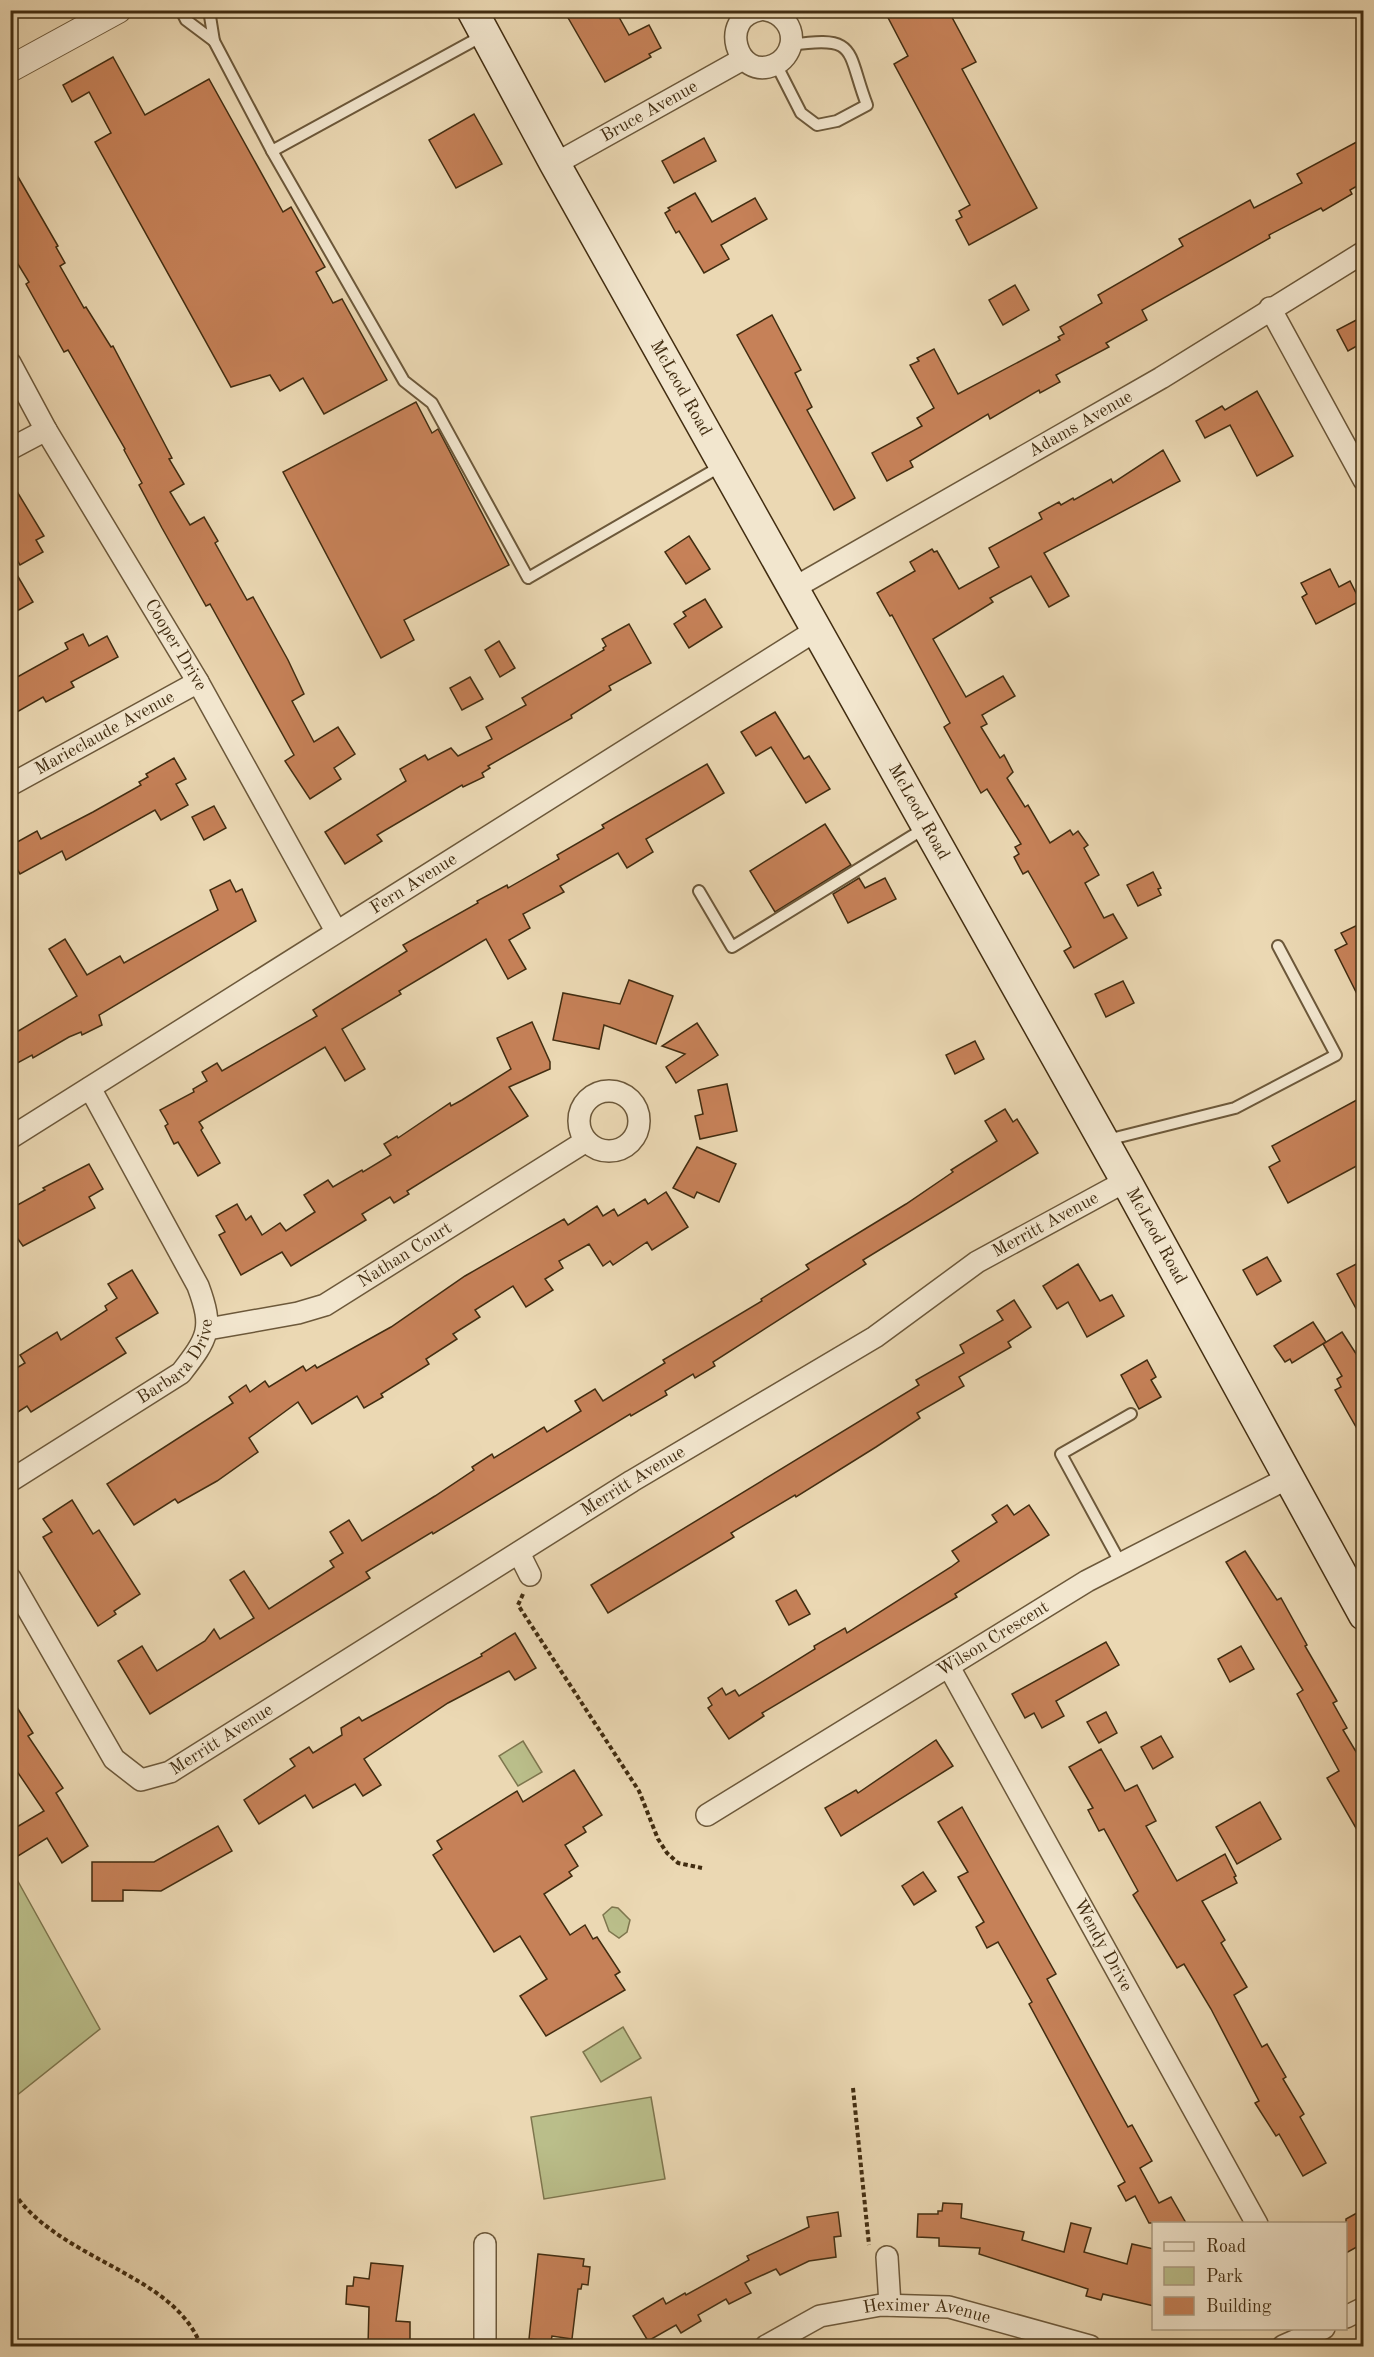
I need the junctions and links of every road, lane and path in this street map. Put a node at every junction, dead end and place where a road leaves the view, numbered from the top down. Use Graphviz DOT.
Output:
graph roads {
  1 [pos="118,10"];
  2 [pos="181,10"];
  3 [pos="209,10"];
  4 [pos="759,10"];
  5 [pos="777,13"];
  6 [pos="478,22"];
  7 [pos="214,41"];
  8 [pos="791,45"];
  9 [pos="743,59"];
  10 [pos="776,64"];
  11 [pos="10,69"];
  12 [pos="272,151"];
  13 [pos="555,164"];
  14 [pos="1364,252"];
  15 [pos="1270,308"];
  16 [pos="10,363"];
  17 [pos="46,430"];
  18 [pos="10,449"];
  19 [pos="724,464"];
  20 [pos="1364,480"];
  21 [pos="794,588"];
  22 [pos="818,629"];
  23 [pos="198,682"];
  24 [pos="10,784"];
  25 [pos="928,826"];
  26 [pos="699,891"];
  27 [pos="336,931"];
  28 [pos="1278,946"];
  29 [pos="90,1088"];
  30 [pos="10,1138"];
  31 [pos="586,1141"];
  32 [pos="1104,1141"];
  33 [pos="1126,1181"];
  34 [pos="208,1329"];
  35 [pos="1131,1414"];
  36 [pos="1288,1478"];
  37 [pos="10,1480"];
  38 [pos="519,1553"];
  39 [pos="1121,1564"];
  40 [pos="530,1575"];
  41 [pos="10,1578"];
  42 [pos="1364,1615"];
  43 [pos="949,1667"];
  44 [pos="707,1815"];
  45 [pos="702,1868"];
  46 [pos="853,2088"];
  47 [pos="10,2187"];
  48 [pos="1256,2222"];
  49 [pos="485,2244"];
  50 [pos="887,2256"];
  51 [pos="890,2305"];
  52 [pos="1364,2308"];
  53 [pos="1347,2316"];
  54 [pos="1319,2330"];
  55 [pos="201,2346"];
  56 [pos="485,2346"];
  57 [pos="766,2346"];
  58 [pos="1090,2346"];
  59 [pos="1283,2346"];
  1 -- 11 [label="street"];
  2 -- 7 [label="lane"];
  3 -- 7 [label="lane"];
  4 -- 9 [label="street"];
  5 -- 8 [label="street"];
  6 -- 12 [label="lane"];
  6 -- 13 [label="main road, McLeod Road"];
  7 -- 12 [label="lane"];
  8 -- 10 [label="street"];
  8 -- 10 [label="lane"];
  9 -- 10 [label="street"];
  9 -- 13 [label="street, Bruce Avenue"];
  12 -- 19 [label="lane"];
  13 -- 19 [label="main road, McLeod Road"];
  14 -- 15 [label="street, Adams Avenue"];
  15 -- 20 [label="street"];
  15 -- 21 [label="street, Adams Avenue"];
  16 -- 17 [label="street, Cooper Drive"];
  17 -- 18 [label="street"];
  17 -- 23 [label="street, Cooper Drive"];
  19 -- 21 [label="main road, McLeod Road"];
  21 -- 22 [label="main road, McLeod Road"];
  22 -- 25 [label="main road, McLeod Road"];
  22 -- 27 [label="street, Fern Avenue"];
  23 -- 24 [label="street, Marieclaude Avenue"];
  23 -- 27 [label="street, Cooper Drive"];
  25 -- 26 [label="lane"];
  25 -- 32 [label="main road, McLeod Road"];
  27 -- 29 [label="street, Fern Avenue"];
  28 -- 32 [label="lane"];
  29 -- 30 [label="street, Fern Avenue"];
  29 -- 34 [label="street, Barbara Drive"];
  31 -- 34 [label="street, Nathan Court"];
  32 -- 33 [label="main road, McLeod Road"];
  33 -- 36 [label="main road, McLeod Road"];
  33 -- 38 [label="street, Merritt Avenue"];
  34 -- 37 [label="street, Barbara Drive"];
  35 -- 39 [label="lane"];
  36 -- 39 [label="street, Wilson Crescent"];
  36 -- 42 [label="main road, McLeod Road"];
  38 -- 40 [label="street"];
  38 -- 41 [label="street, Merritt Avenue"];
  39 -- 43 [label="street, Wilson Crescent"];
  40 -- 45 [label="path"];
  43 -- 44 [label="street, Wilson Crescent"];
  43 -- 48 [label="street, Wendy Drive"];
  46 -- 50 [label="path"];
  47 -- 55 [label="path"];
  49 -- 56 [label="street"];
  50 -- 51 [label="street"];
  51 -- 57 [label="street, Heximer Avenue"];
  51 -- 58 [label="street, Heximer Avenue"];
  52 -- 53 [label="street"];
  54 -- 59 [label="street"];
}
